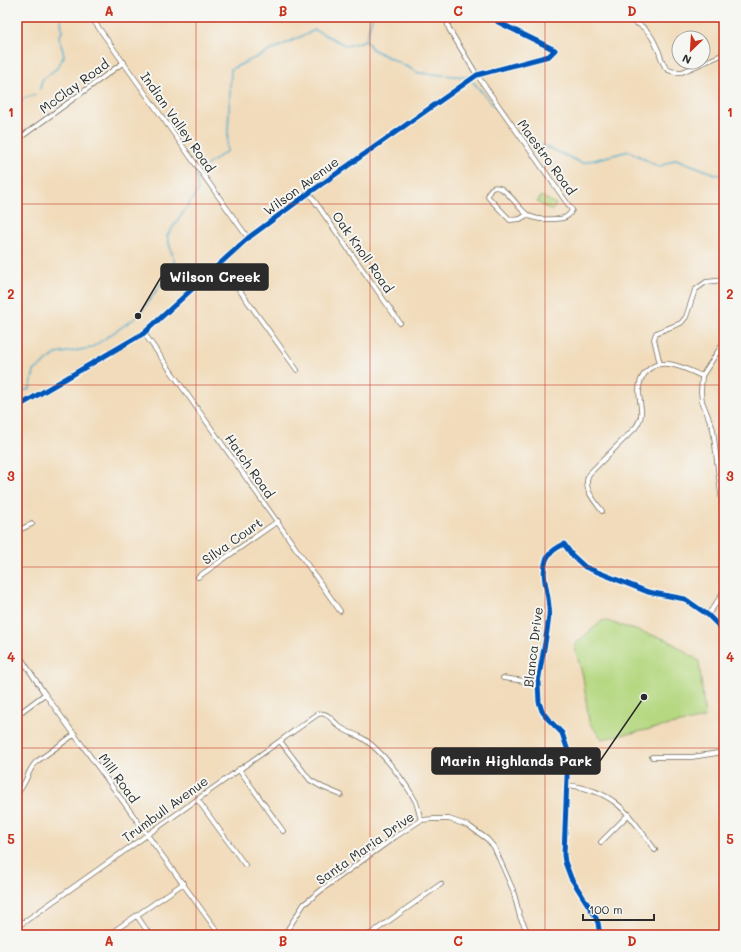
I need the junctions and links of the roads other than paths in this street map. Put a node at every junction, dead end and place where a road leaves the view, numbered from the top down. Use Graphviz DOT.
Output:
graph roads {
  1 [pos="91,17"];
  2 [pos="446,17"];
  3 [pos="493,17"];
  4 [pos="624,17"];
  5 [pos="724,54"];
  6 [pos="124,62"];
  7 [pos="477,75"];
  8 [pos="17,140"];
  9 [pos="309,193"];
  10 [pos="527,215"];
  11 [pos="248,238"];
  12 [pos="220,263"];
  13 [pos="724,280"];
  14 [pos="400,323"];
  15 [pos="144,333"];
  16 [pos="724,342"];
  17 [pos="660,364"];
  18 [pos="297,370"];
  19 [pos="702,376"];
  20 [pos="17,407"];
  21 [pos="602,511"];
  22 [pos="724,518"];
  23 [pos="278,521"];
  24 [pos="32,524"];
  25 [pos="17,531"];
  26 [pos="198,577"];
  27 [pos="724,590"];
  28 [pos="340,611"];
  29 [pos="708,615"];
  30 [pos="724,631"];
  31 [pos="17,652"];
  32 [pos="504,678"];
  33 [pos="538,683"];
  34 [pos="46,694"];
  35 [pos="17,715"];
  36 [pos="75,734"];
  37 [pos="280,741"];
  38 [pos="724,752"];
  39 [pos="652,757"];
  40 [pos="239,769"];
  41 [pos="567,784"];
  42 [pos="17,794"];
  43 [pos="341,795"];
  44 [pos="197,799"];
  45 [pos="629,814"];
  46 [pos="421,820"];
  47 [pos="283,831"];
  48 [pos="148,834"];
  49 [pos="601,842"];
  50 [pos="655,850"];
  51 [pos="245,866"];
  52 [pos="184,884"];
  53 [pos="442,884"];
  54 [pos="137,916"];
  55 [pos="17,927"];
  56 [pos="286,933"];
  57 [pos="108,935"];
  58 [pos="150,935"];
  59 [pos="220,935"];
  60 [pos="295,935"];
  61 [pos="369,935"];
  62 [pos="527,935"];
  63 [pos="600,935"];
  1 -- 6 [label="street, Indian Valley Road"];
  2 -- 7 [label="street"];
  3 -- 7 [label="street, Wilson Avenue"];
  4 -- 5 [label="street"];
  6 -- 8 [label="street, McClay Road"];
  6 -- 11 [label="street, Indian Valley Road"];
  7 -- 9 [label="street, Wilson Avenue"];
  7 -- 10 [label="street, Maestro Road"];
  9 -- 11 [label="street, Wilson Avenue"];
  9 -- 14 [label="street, Oak Knoll Road"];
  10 -- 10 [label="street, Maestro Road"];
  11 -- 12 [label="street, Wilson Avenue"];
  12 -- 15 [label="street, Wilson Avenue"];
  12 -- 18 [label="street"];
  13 -- 17 [label="street"];
  15 -- 20 [label="street, Wilson Avenue"];
  15 -- 23 [label="street, Hatch Road"];
  16 -- 19 [label="street"];
  17 -- 19 [label="street"];
  17 -- 21 [label="street"];
  19 -- 22 [label="street"];
  23 -- 26 [label="street, Silva Court"];
  23 -- 28 [label="street, Hatch Road"];
  24 -- 25 [label="street"];
  27 -- 29 [label="street"];
  29 -- 30 [label="street"];
  29 -- 33 [label="street, Blanca Drive"];
  31 -- 34 [label="street, Mill Road"];
  32 -- 33 [label="street"];
  33 -- 41 [label="street, Blanca Drive"];
  34 -- 35 [label="street"];
  34 -- 36 [label="street, Mill Road"];
  36 -- 42 [label="street"];
  36 -- 48 [label="street, Mill Road"];
  37 -- 40 [label="street, Trumbull Avenue"];
  37 -- 43 [label="street"];
  37 -- 46 [label="street, Trumbull Avenue"];
  38 -- 39 [label="street"];
  40 -- 44 [label="street, Trumbull Avenue"];
  40 -- 47 [label="street"];
  41 -- 45 [label="street"];
  41 -- 63 [label="street, Blanca Drive"];
  44 -- 48 [label="street, Trumbull Avenue"];
  44 -- 51 [label="street"];
  45 -- 49 [label="street"];
  45 -- 50 [label="street"];
  46 -- 56 [label="street, Santa Maria Drive"];
  46 -- 62 [label="street, Santa Maria Drive"];
  48 -- 52 [label="street, Mill Road"];
  48 -- 55 [label="street, Trumbull Avenue"];
  52 -- 54 [label="street"];
  52 -- 59 [label="street, Mill Road"];
  53 -- 61 [label="street"];
  54 -- 57 [label="street"];
  54 -- 58 [label="street"];
  56 -- 60 [label="street"];
}
